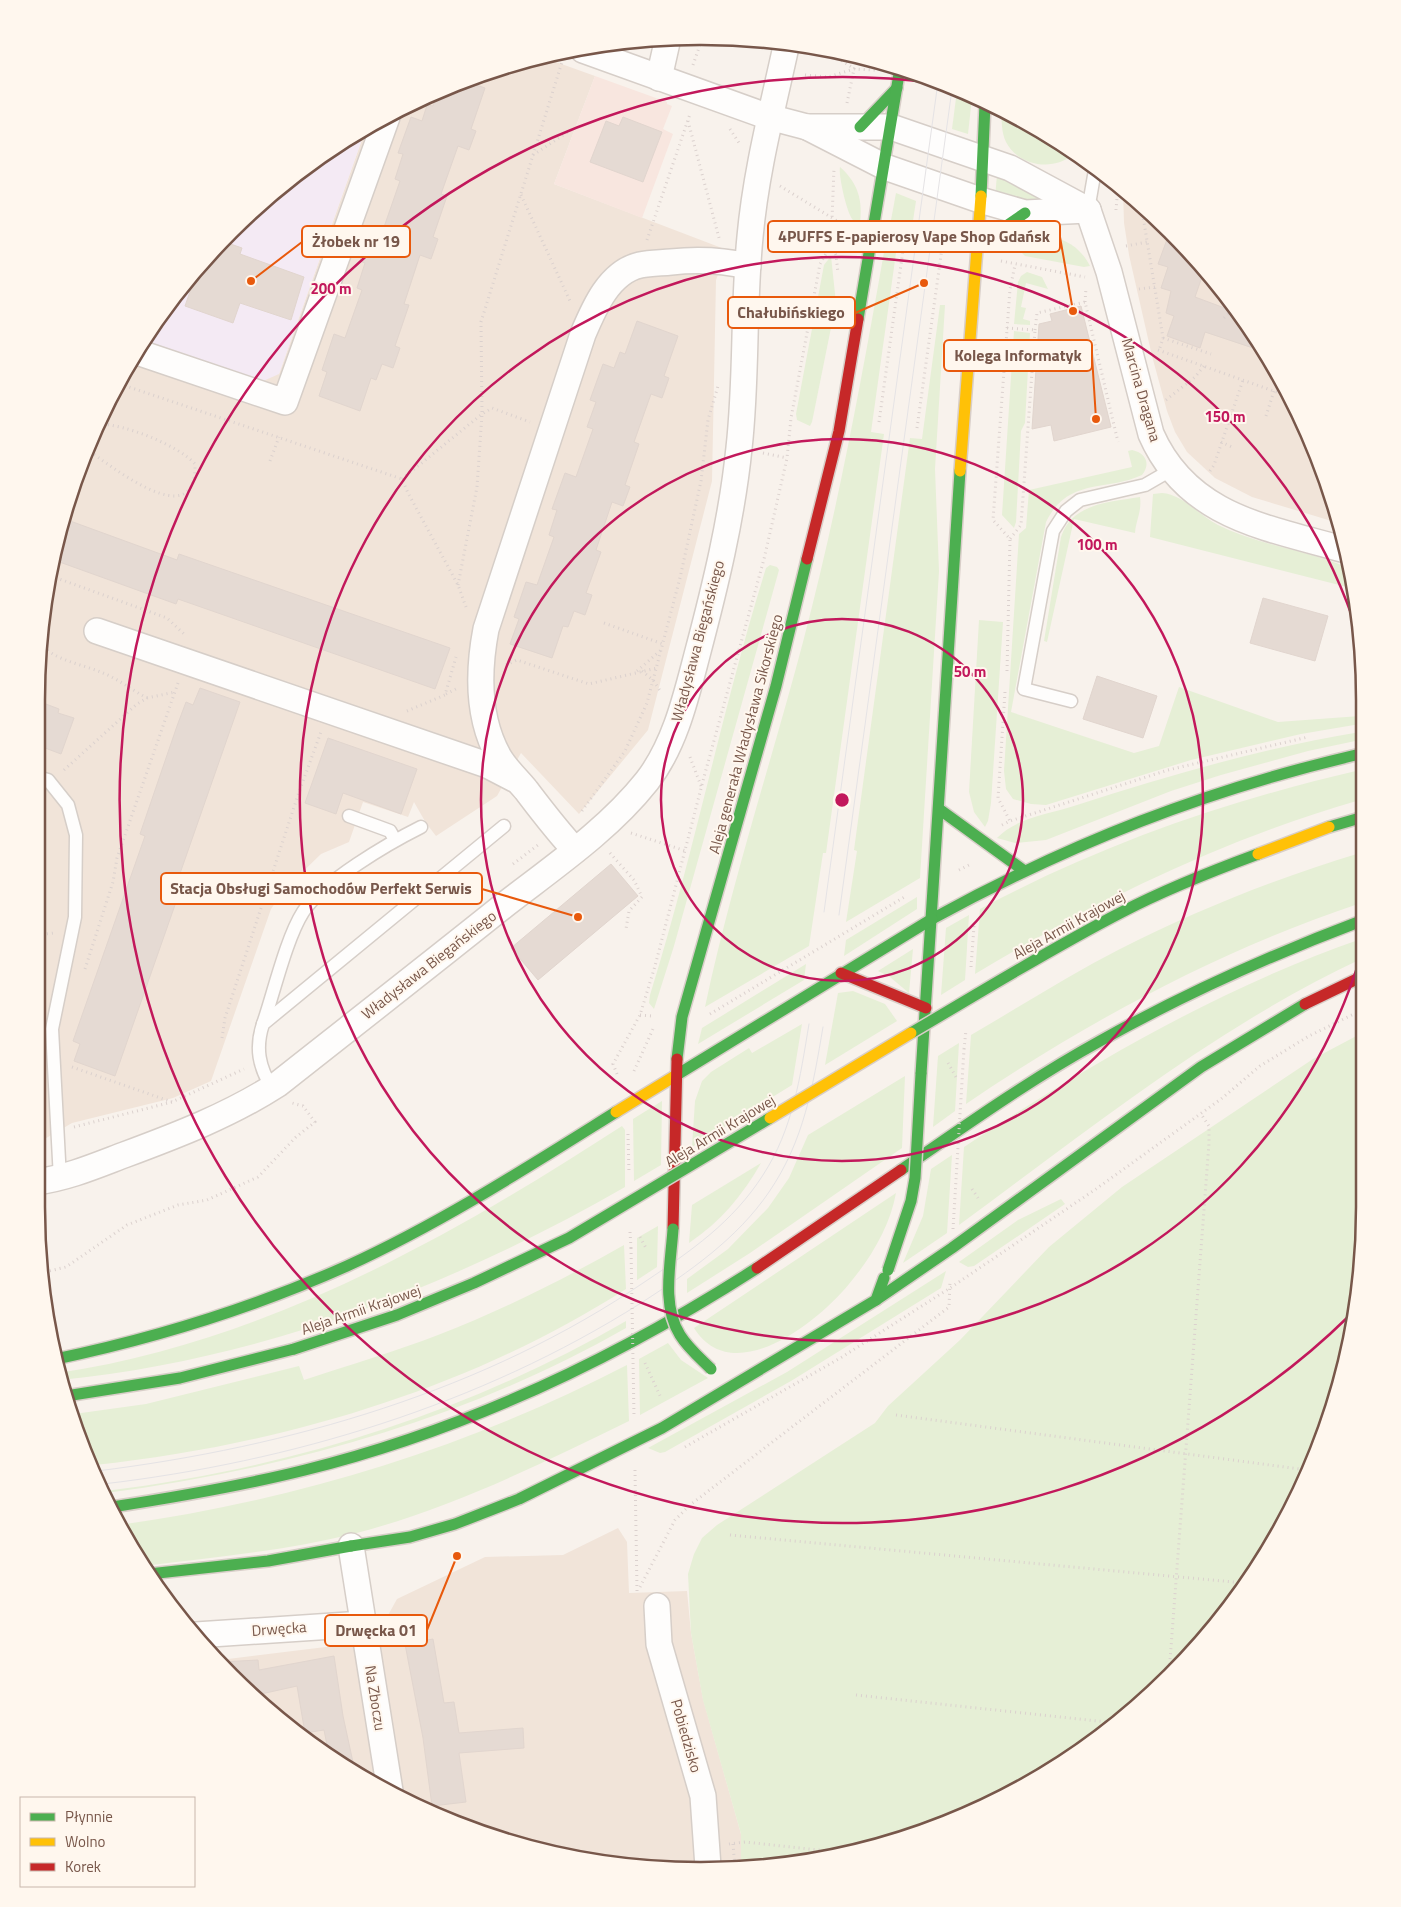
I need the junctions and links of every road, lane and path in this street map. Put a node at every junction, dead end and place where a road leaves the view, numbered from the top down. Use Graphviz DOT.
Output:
graph roads {
  1 [pos="700,45"];
  2 [pos="666,46"];
  3 [pos="785,51"];
  4 [pos="582,57"];
  5 [pos="571,58"];
  6 [pos="695,59"];
  7 [pos="845,62"];
  8 [pos="856,64"];
  9 [pos="854,69"];
  10 [pos="875,70"];
  11 [pos="801,74"];
  12 [pos="899,76"];
  13 [pos="659,78"];
  14 [pos="898,88"];
  15 [pos="848,99"];
  16 [pos="692,107"];
  17 [pos="985,111"];
  18 [pos="769,116"];
  19 [pos="688,121"];
  20 [pos="728,127"];
  21 [pos="807,127"];
  22 [pos="860,127"];
  23 [pos="891,127"];
  24 [pos="383,128"];
  25 [pos="574,128"];
  26 [pos="741,153"];
  27 [pos="533,155"];
  28 [pos="984,158"];
  29 [pos="827,164"];
  30 [pos="885,167"];
  31 [pos="1094,176"];
  32 [pos="772,180"];
  33 [pos="520,195"];
  34 [pos="980,200"];
  35 [pos="1088,210"];
  36 [pos="1025,213"];
  37 [pos="1143,217"];
  38 [pos="832,218"];
  39 [pos="719,241"];
  40 [pos="1147,242"];
  41 [pos="904,243"];
  42 [pos="910,244"];
  43 [pos="1131,245"];
  44 [pos="977,246"];
  45 [pos="942,248"];
  46 [pos="950,250"];
  47 [pos="1006,263"];
  48 [pos="639,265"];
  49 [pos="1015,265"];
  50 [pos="748,266"];
  51 [pos="1088,277"];
  52 [pos="1155,287"];
  53 [pos="1144,288"];
  54 [pos="571,303"];
  55 [pos="1229,312"];
  56 [pos="1224,318"];
  57 [pos="1007,328"];
  58 [pos="1035,330"];
  59 [pos="1163,338"];
  60 [pos="1152,350"];
  61 [pos="1159,350"];
  62 [pos="144,354"];
  63 [pos="1211,354"];
  64 [pos="1204,366"];
  65 [pos="1243,380"];
  66 [pos="719,382"];
  67 [pos="126,386"];
  68 [pos="1274,391"];
  69 [pos="1278,393"];
  70 [pos="1160,405"];
  71 [pos="482,414"];
  72 [pos="1266,416"];
  73 [pos="518,418"];
  74 [pos="879,422"];
  75 [pos="107,424"];
  76 [pos="917,428"];
  77 [pos="279,437"];
  78 [pos="1118,442"];
  79 [pos="1222,442"];
  80 [pos="1232,447"];
  81 [pos="94,454"];
  82 [pos="270,462"];
  83 [pos="1171,470"];
  84 [pos="1205,478"];
  85 [pos="402,479"];
  86 [pos="1010,539"];
  87 [pos="1338,548"];
  88 [pos="57,578"];
  89 [pos="458,585"];
  90 [pos="466,614"];
  91 [pos="604,623"];
  92 [pos="97,631"];
  93 [pos="663,644"];
  94 [pos="661,649"];
  95 [pos="47,650"];
  96 [pos="456,654"];
  97 [pos="186,662"];
  98 [pos="656,668"];
  99 [pos="635,673"];
  100 [pos="480,676"];
  101 [pos="1006,678"];
  102 [pos="1006,688"];
  103 [pos="176,692"];
  104 [pos="147,698"];
  105 [pos="1071,701"];
  106 [pos="315,706"];
  107 [pos="400,714"];
  108 [pos="1315,736"];
  109 [pos="1356,755"];
  110 [pos="45,781"];
  111 [pos="520,782"];
  112 [pos="50,783"];
  113 [pos="939,808"];
  114 [pos="349,816"];
  115 [pos="578,816"];
  116 [pos="1356,819"];
  117 [pos="504,826"];
  118 [pos="420,827"];
  119 [pos="622,830"];
  120 [pos="395,840"];
  121 [pos="575,850"];
  122 [pos="686,851"];
  123 [pos="609,852"];
  124 [pos="1023,870"];
  125 [pos="932,919"];
  126 [pos="1356,923"];
  127 [pos="626,929"];
  128 [pos="841,973"];
  129 [pos="83,977"];
  130 [pos="1356,980"];
  131 [pos="926,1008"];
  132 [pos="640,1015"];
  133 [pos="652,1016"];
  134 [pos="263,1024"];
  135 [pos="222,1038"];
  136 [pos="964,1048"];
  137 [pos="66,1065"];
  138 [pos="617,1074"];
  139 [pos="675,1076"];
  140 [pos="272,1088"];
  141 [pos="172,1102"];
  142 [pos="1201,1114"];
  143 [pos="316,1122"];
  144 [pos="48,1180"];
  145 [pos="953,1229"];
  146 [pos="631,1248"];
  147 [pos="49,1271"];
  148 [pos="950,1288"];
  149 [pos="876,1300"];
  150 [pos="63,1357"];
  151 [pos="644,1361"];
  152 [pos="733,1386"];
  153 [pos="73,1395"];
  154 [pos="662,1401"];
  155 [pos="896,1415"];
  156 [pos="634,1416"];
  157 [pos="1185,1455"];
  158 [pos="635,1469"];
  159 [pos="1300,1469"];
  160 [pos="119,1507"];
  161 [pos="730,1535"];
  162 [pos="351,1546"];
  163 [pos="157,1573"];
  164 [pos="1176,1575"];
  165 [pos="1238,1582"];
  166 [pos="657,1606"];
  167 [pos="362,1624"];
  168 [pos="204,1634"];
  169 [pos="1170,1664"];
  170 [pos="856,1695"];
  171 [pos="1106,1722"];
  172 [pos="389,1782"];
  173 [pos="745,1842"];
  174 [pos="733,1843"];
  175 [pos="821,1850"];
  176 [pos="734,1861"];
  177 [pos="708,1862"];
  1 -- 6 [label="path"];
  2 -- 13 [label="street"];
  3 -- 18 [label="street, Władysława Biegańskiego"];
  4 -- 13 [label="street"];
  5 -- 27 [label="path"];
  7 -- 9 [label="path"];
  8 -- 9 [label="path"];
  9 -- 10 [label="path"];
  9 -- 11 [label="path"];
  9 -- 15 [label="path"];
  12 -- 14 [label="main road, Aleja generała Władysława Sikorskiego"];
  13 -- 18 [label="street"];
  14 -- 22 [label="main road"];
  14 -- 23 [label="main road, Aleja generała Władysława Sikorskiego"];
  16 -- 19 [label="path"];
  17 -- 28 [label="main road"];
  18 -- 21 [label="street"];
  18 -- 50 [label="street, Władysława Biegańskiego"];
  19 -- 39 [label="path"];
  19 -- 48 [label="path"];
  20 -- 26 [label="path"];
  21 -- 22 [label="street"];
  21 -- 30 [label="street"];
  22 -- 23 [label="street"];
  23 -- 28 [label="street"];
  23 -- 30 [label="main road, Aleja generała Władysława Sikorskiego"];
  24 -- 62 [label="street"];
  25 -- 27 [label="path"];
  27 -- 33 [label="path"];
  28 -- 34 [label="main road"];
  28 -- 35 [label="street"];
  29 -- 38 [label="path"];
  30 -- 34 [label="street"];
  30 -- 139 [label="main road, Aleja generała Władysława Sikorskiego"];
  31 -- 35 [label="lane, Marcina Dragana"];
  32 -- 38 [label="path"];
  33 -- 54 [label="path"];
  33 -- 71 [label="path"];
  34 -- 36 [label="street"];
  34 -- 44 [label="main road"];
  35 -- 36 [label="street"];
  35 -- 83 [label="street, Marcina Dragana"];
  36 -- 44 [label="main road"];
  37 -- 40 [label="path"];
  38 -- 122 [label="path"];
  40 -- 43 [label="path"];
  40 -- 52 [label="path"];
  41 -- 74 [label="path"];
  42 -- 45 [label="path"];
  44 -- 113 [label="main road"];
  45 -- 46 [label="path"];
  45 -- 76 [label="path"];
  47 -- 49 [label="path"];
  48 -- 50 [label="street"];
  48 -- 100 [label="street"];
  49 -- 51 [label="path"];
  49 -- 57 [label="path"];
  50 -- 121 [label="street, Władysława Biegańskiego"];
  52 -- 53 [label="path"];
  52 -- 59 [label="path"];
  55 -- 56 [label="path"];
  57 -- 58 [label="path"];
  57 -- 86 [label="path"];
  58 -- 78 [label="path"];
  58 -- 86 [label="path"];
  59 -- 61 [label="path"];
  59 -- 63 [label="path"];
  60 -- 61 [label="path"];
  61 -- 64 [label="path"];
  64 -- 65 [label="path"];
  64 -- 70 [label="path"];
  65 -- 68 [label="path"];
  65 -- 79 [label="path"];
  66 -- 93 [label="path"];
  67 -- 77 [label="path"];
  68 -- 69 [label="path"];
  68 -- 72 [label="path"];
  71 -- 73 [label="path"];
  71 -- 85 [label="path"];
  71 -- 89 [label="path"];
  75 -- 81 [label="path"];
  77 -- 82 [label="path"];
  77 -- 85 [label="path"];
  79 -- 80 [label="path"];
  79 -- 84 [label="path"];
  83 -- 87 [label="street, Marcina Dragana"];
  83 -- 105 [label="lane"];
  85 -- 89 [label="path"];
  86 -- 101 [label="path"];
  88 -- 97 [label="path"];
  89 -- 90 [label="path"];
  91 -- 93 [label="path"];
  92 -- 97 [label="street"];
  93 -- 94 [label="path"];
  94 -- 98 [label="path"];
  94 -- 99 [label="path"];
  95 -- 104 [label="path"];
  96 -- 107 [label="path"];
  97 -- 103 [label="path"];
  97 -- 106 [label="street"];
  98 -- 99 [label="path"];
  98 -- 115 [label="path"];
  99 -- 100 [label="path"];
  100 -- 111 [label="street"];
  102 -- 108 [label="path"];
  103 -- 104 [label="path"];
  103 -- 129 [label="path"];
  104 -- 112 [label="path"];
  106 -- 111 [label="street"];
  106 -- 135 [label="path"];
  109 -- 124 [label="main road"];
  110 -- 112 [label="lane"];
  111 -- 121 [label="street"];
  112 -- 144 [label="lane"];
  113 -- 124 [label="main road"];
  113 -- 125 [label="main road"];
  114 -- 120 [label="lane"];
  116 -- 153 [label="main road, Aleja Armii Krajowej, bridge"];
  117 -- 134 [label="lane"];
  118 -- 120 [label="lane"];
  119 -- 122 [label="path"];
  120 -- 134 [label="lane"];
  121 -- 140 [label="street, Władysława Biegańskiego"];
  122 -- 132 [label="path"];
  123 -- 127 [label="path"];
  124 -- 125 [label="main road"];
  125 -- 128 [label="main road"];
  125 -- 131 [label="main road"];
  126 -- 160 [label="main road"];
  128 -- 131 [label="main road"];
  128 -- 139 [label="main road"];
  130 -- 149 [label="main road"];
  131 -- 149 [label="main road, bridge"];
  132 -- 133 [label="path"];
  132 -- 138 [label="path"];
  134 -- 140 [label="lane"];
  136 -- 145 [label="path, bridge"];
  137 -- 141 [label="path"];
  139 -- 150 [label="main road"];
  139 -- 152 [label="main road, Aleja generała Władysława Sikorskiego, bridge"];
  140 -- 144 [label="street, Władysława Biegańskiego"];
  142 -- 157 [label="path"];
  143 -- 147 [label="path"];
  146 -- 156 [label="path, bridge"];
  148 -- 158 [label="path"];
  149 -- 152 [label="main road"];
  151 -- 154 [label="path"];
  152 -- 162 [label="main road"];
  155 -- 157 [label="path"];
  157 -- 159 [label="path"];
  157 -- 164 [label="path"];
  161 -- 164 [label="path"];
  162 -- 163 [label="main road"];
  162 -- 167 [label="street, Na Zboczu"];
  164 -- 165 [label="path"];
  164 -- 169 [label="path"];
  166 -- 177 [label="street, Pobiedzisko"];
  167 -- 168 [label="street, Drwęcka"];
  167 -- 172 [label="street, Na Zboczu"];
  170 -- 171 [label="path"];
  173 -- 175 [label="path"];
  174 -- 176 [label="path"];
}
